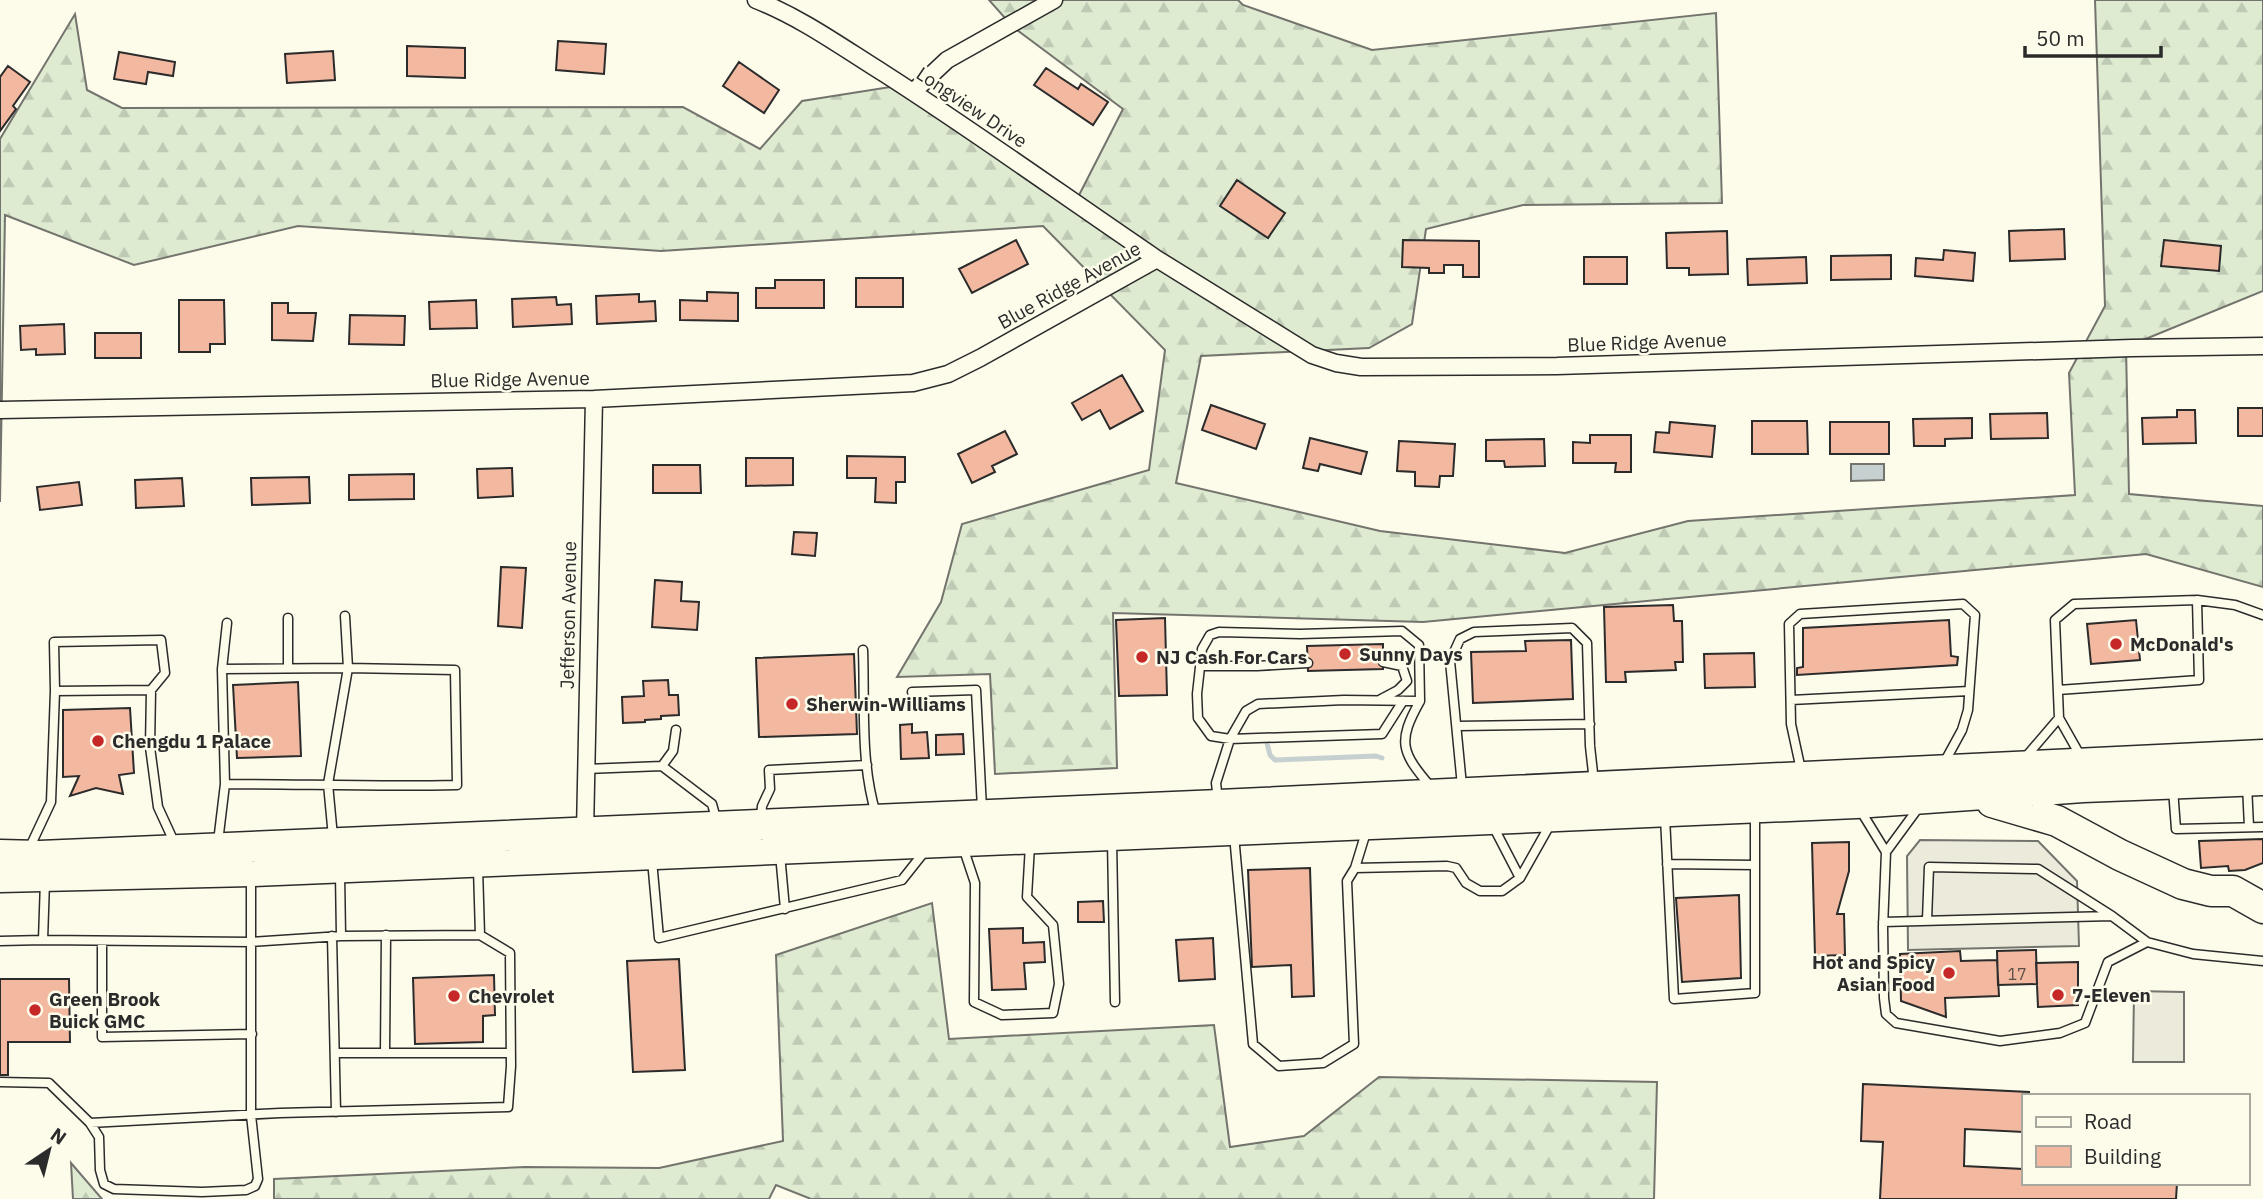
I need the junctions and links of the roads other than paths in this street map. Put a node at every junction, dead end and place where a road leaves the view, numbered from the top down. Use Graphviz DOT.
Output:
graph roads {
  1 [pos="756,0"];
  2 [pos="1054,0"];
  3 [pos="913,92"];
  4 [pos="1157,259"];
  5 [pos="2263,346"];
  6 [pos="594,399"];
  7 [pos="0,410"];
  8 [pos="2197,600"];
  9 [pos="2263,615"];
  10 [pos="345,616"];
  11 [pos="288,618"];
  12 [pos="227,623"];
  13 [pos="863,650"];
  14 [pos="1383,662"];
  15 [pos="1308,663"];
  16 [pos="1200,666"];
  17 [pos="288,668"];
  18 [pos="348,668"];
  19 [pos="222,669"];
  20 [pos="150,690"];
  21 [pos="2058,690"];
  22 [pos="55,691"];
  23 [pos="1969,691"];
  24 [pos="912,692"];
  25 [pos="1380,700"];
  26 [pos="1791,700"];
  27 [pos="1403,701"];
  28 [pos="1420,701"];
  29 [pos="2059,718"];
  30 [pos="1590,724"];
  31 [pos="1458,726"];
  32 [pos="677,730"];
  33 [pos="1230,738"];
  34 [pos="2263,755"];
  35 [pos="2084,763"];
  36 [pos="867,765"];
  37 [pos="662,766"];
  38 [pos="2018,766"];
  39 [pos="586,769"];
  40 [pos="1941,770"];
  41 [pos="1802,777"];
  42 [pos="2255,780"];
  43 [pos="225,784"];
  44 [pos="328,784"];
  45 [pos="2173,784"];
  46 [pos="1594,787"];
  47 [pos="1450,794"];
  48 [pos="1965,796"];
  49 [pos="1925,798"];
  50 [pos="1856,803"];
  51 [pos="1755,807"];
  52 [pos="1664,811"];
  53 [pos="982,815"];
  54 [pos="1556,815"];
  55 [pos="1226,817"];
  56 [pos="878,819"];
  57 [pos="1490,819"];
  58 [pos="1368,823"];
  59 [pos="760,825"];
  60 [pos="718,827"];
  61 [pos="2249,827"];
  62 [pos="2263,827"];
  63 [pos="585,832"];
  64 [pos="1112,834"];
  65 [pos="1031,838"];
  66 [pos="947,841"];
  67 [pos="218,848"];
  68 [pos="779,848"];
  69 [pos="177,850"];
  70 [pos="1886,852"];
  71 [pos="651,853"];
  72 [pos="337,855"];
  73 [pos="478,861"];
  74 [pos="24,862"];
  75 [pos="1667,864"];
  76 [pos="1755,865"];
  77 [pos="1355,868"];
  78 [pos="251,871"];
  79 [pos="0,878"];
  80 [pos="1520,878"];
  81 [pos="2263,885"];
  82 [pos="2233,891"];
  83 [pos="2263,908"];
  84 [pos="785,909"];
  85 [pos="2112,916"];
  86 [pos="1927,920"];
  87 [pos="1883,922"];
  88 [pos="480,934"];
  89 [pos="386,935"];
  90 [pos="337,936"];
  91 [pos="43,940"];
  92 [pos="0,941"];
  93 [pos="102,941"];
  94 [pos="251,942"];
  95 [pos="2147,942"];
  96 [pos="2263,961"];
  97 [pos="1115,1002"];
  98 [pos="252,1034"];
  99 [pos="335,1053"];
  100 [pos="385,1053"];
  101 [pos="510,1053"];
  102 [pos="0,1082"];
  103 [pos="336,1112"];
  104 [pos="251,1115"];
  105 [pos="90,1123"];
  1 -- 3 [label="street, Longview Drive"];
  2 -- 3 [label="street"];
  3 -- 4 [label="street, Longview Drive"];
  4 -- 5 [label="street, Blue Ridge Avenue"];
  4 -- 6 [label="street, Blue Ridge Avenue"];
  6 -- 7 [label="street, Blue Ridge Avenue"];
  6 -- 39 [label="street, Jefferson Avenue"];
  8 -- 9 [label="lane"];
  8 -- 21 [label="lane"];
  8 -- 21 [label="lane"];
  10 -- 18 [label="lane"];
  11 -- 17 [label="lane"];
  12 -- 19 [label="lane"];
  13 -- 36 [label="lane"];
  14 -- 25 [label="lane"];
  15 -- 16 [label="lane"];
  16 -- 28 [label="lane"];
  16 -- 33 [label="lane"];
  17 -- 18 [label="lane"];
  17 -- 19 [label="lane"];
  18 -- 44 [label="lane"];
  18 -- 44 [label="lane"];
  19 -- 43 [label="lane"];
  20 -- 22 [label="lane"];
  20 -- 22 [label="lane"];
  20 -- 69 [label="lane"];
  21 -- 29 [label="lane"];
  22 -- 74 [label="lane"];
  23 -- 26 [label="lane"];
  23 -- 26 [label="lane"];
  23 -- 40 [label="lane"];
  24 -- 53 [label="lane"];
  25 -- 27 [label="lane"];
  25 -- 33 [label="lane"];
  26 -- 41 [label="lane"];
  27 -- 28 [label="lane"];
  27 -- 33 [label="lane"];
  28 -- 47 [label="lane"];
  29 -- 35 [label="lane"];
  29 -- 38 [label="lane"];
  30 -- 31 [label="lane"];
  30 -- 31 [label="lane"];
  30 -- 46 [label="lane"];
  31 -- 47 [label="lane"];
  32 -- 37 [label="lane"];
  33 -- 55 [label="lane"];
  34 -- 35 [label="highway"];
  35 -- 38 [label="highway"];
  36 -- 56 [label="lane"];
  36 -- 59 [label="lane"];
  37 -- 39 [label="lane"];
  37 -- 60 [label="lane"];
  38 -- 40 [label="highway"];
  39 -- 63 [label="street, Jefferson Avenue"];
  40 -- 41 [label="highway"];
  41 -- 46 [label="highway"];
  42 -- 45 [label="highway"];
  42 -- 61 [label="lane"];
  43 -- 44 [label="lane"];
  43 -- 67 [label="lane"];
  44 -- 72 [label="lane"];
  45 -- 48 [label="highway"];
  45 -- 61 [label="lane"];
  46 -- 47 [label="highway"];
  47 -- 55 [label="highway"];
  48 -- 49 [label="highway"];
  48 -- 82 [label="highway"];
  49 -- 50 [label="highway"];
  49 -- 70 [label="lane"];
  50 -- 51 [label="highway"];
  50 -- 70 [label="lane"];
  51 -- 52 [label="highway"];
  51 -- 76 [label="lane"];
  52 -- 54 [label="highway"];
  52 -- 75 [label="lane"];
  53 -- 55 [label="highway"];
  53 -- 56 [label="highway"];
  54 -- 57 [label="highway"];
  54 -- 80 [label="lane"];
  55 -- 58 [label="highway"];
  55 -- 64 [label="highway"];
  55 -- 77 [label="lane"];
  56 -- 59 [label="highway"];
  57 -- 58 [label="highway"];
  57 -- 80 [label="lane"];
  58 -- 77 [label="lane"];
  59 -- 60 [label="highway"];
  60 -- 63 [label="highway"];
  61 -- 62 [label="lane"];
  63 -- 72 [label="highway"];
  64 -- 65 [label="highway"];
  64 -- 97 [label="lane"];
  65 -- 66 [label="highway"];
  65 -- 66 [label="lane"];
  66 -- 68 [label="highway"];
  66 -- 84 [label="lane"];
  67 -- 69 [label="highway"];
  67 -- 72 [label="highway"];
  68 -- 71 [label="highway"];
  68 -- 84 [label="lane"];
  69 -- 74 [label="highway"];
  70 -- 87 [label="lane"];
  71 -- 73 [label="highway"];
  71 -- 84 [label="lane"];
  72 -- 73 [label="highway"];
  72 -- 78 [label="highway"];
  72 -- 90 [label="lane"];
  73 -- 88 [label="lane"];
  74 -- 78 [label="highway"];
  74 -- 79 [label="highway"];
  74 -- 91 [label="lane"];
  75 -- 76 [label="lane"];
  75 -- 76 [label="lane"];
  77 -- 80 [label="lane"];
  78 -- 94 [label="lane"];
  81 -- 82 [label="highway"];
  82 -- 83 [label="highway"];
  85 -- 86 [label="lane"];
  85 -- 86 [label="lane"];
  85 -- 95 [label="lane"];
  86 -- 87 [label="lane"];
  87 -- 95 [label="lane"];
  88 -- 89 [label="lane"];
  88 -- 101 [label="lane"];
  89 -- 90 [label="lane"];
  89 -- 100 [label="lane"];
  90 -- 94 [label="lane"];
  90 -- 99 [label="lane"];
  91 -- 92 [label="lane"];
  91 -- 93 [label="lane"];
  93 -- 94 [label="lane"];
  93 -- 98 [label="lane"];
  94 -- 98 [label="lane"];
  95 -- 96 [label="lane"];
  98 -- 104 [label="lane"];
  99 -- 100 [label="lane"];
  99 -- 103 [label="lane"];
  100 -- 101 [label="lane"];
  101 -- 103 [label="lane"];
  102 -- 105 [label="lane"];
  103 -- 104 [label="lane"];
  104 -- 105 [label="lane"];
  104 -- 105 [label="lane"];
}
